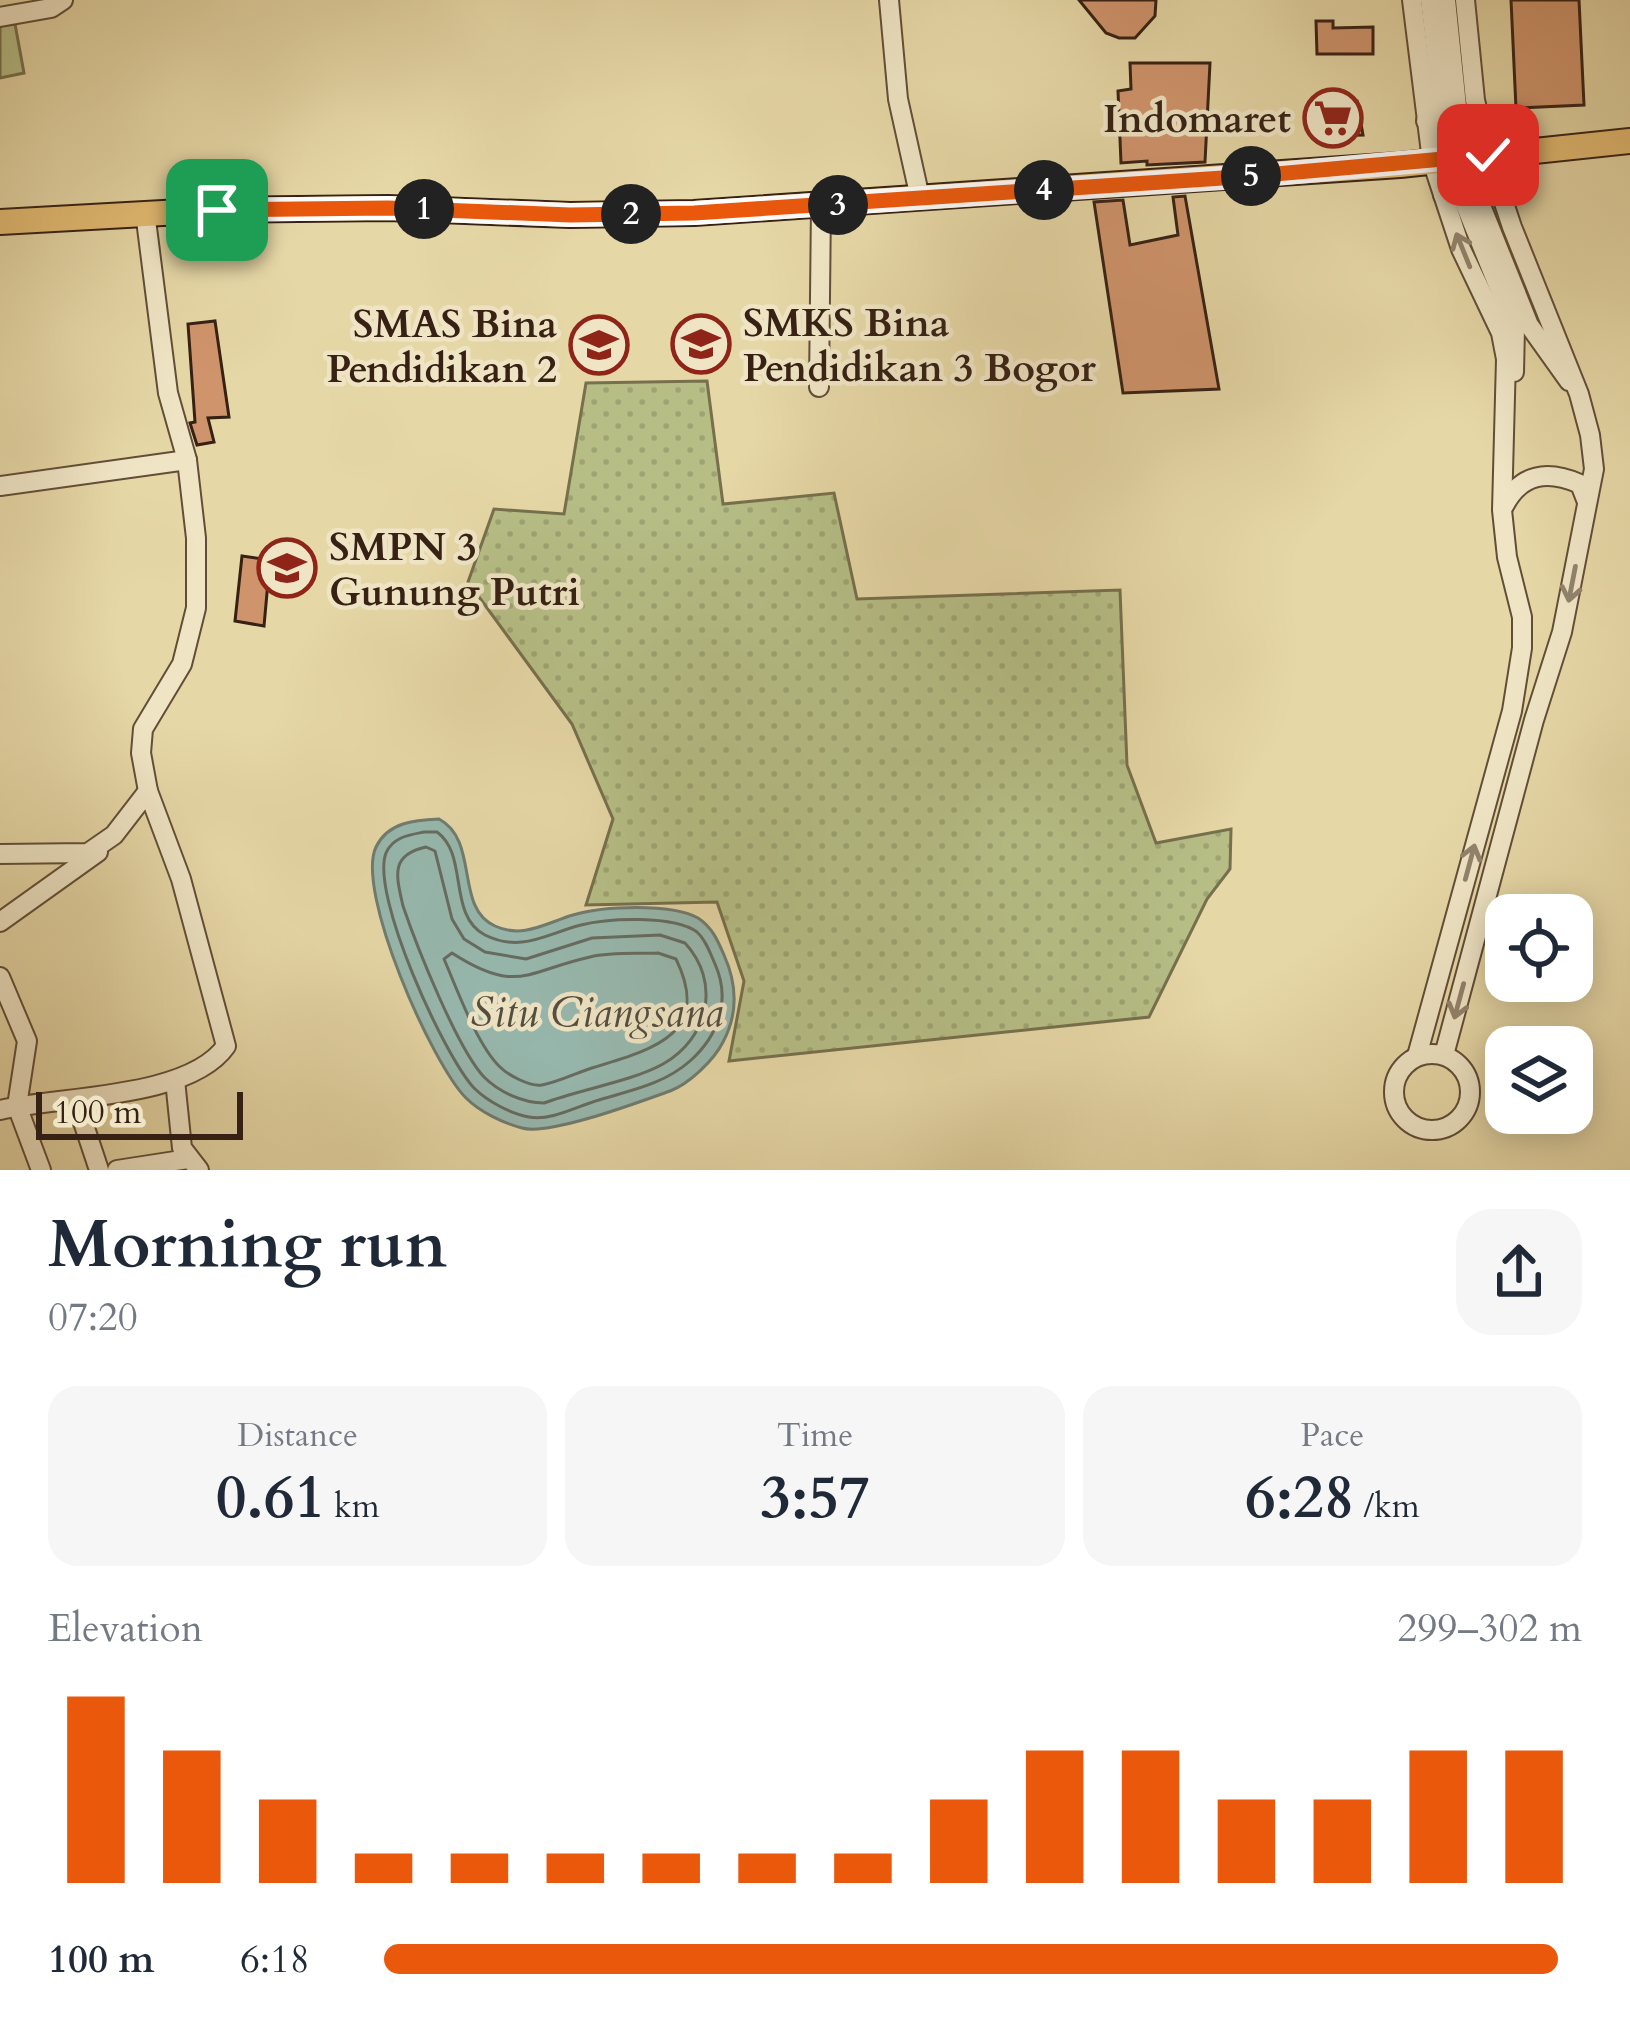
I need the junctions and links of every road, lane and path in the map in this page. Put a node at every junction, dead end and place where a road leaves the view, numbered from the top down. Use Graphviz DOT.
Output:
graph roads {
  1 [pos="63,0"];
  2 [pos="889,0"];
  3 [pos="1412,0"];
  4 [pos="1430,0"];
  5 [pos="1446,0"];
  6 [pos="1465,0"];
  7 [pos="27,6"];
  8 [pos="0,17"];
  9 [pos="1443,119"];
  10 [pos="1480,119"];
  11 [pos="1630,141"];
  12 [pos="1488,155"];
  13 [pos="1432,161"];
  14 [pos="1498,186"];
  15 [pos="1460,195"];
  16 [pos="920,198"];
  17 [pos="821,206"];
  18 [pos="145,212"];
  19 [pos="0,222"];
  20 [pos="819,387"];
  21 [pos="1579,394"];
  22 [pos="187,460"];
  23 [pos="1508,482"];
  24 [pos="1587,485"];
  25 [pos="0,486"];
  26 [pos="148,791"];
  27 [pos="114,835"];
  28 [pos="0,854"];
  29 [pos="0,922"];
  30 [pos="0,976"];
  31 [pos="1444,1055"];
  32 [pos="1417,1056"];
  33 [pos="176,1080"];
  34 [pos="76,1101"];
  35 [pos="9,1108"];
  36 [pos="194,1165"];
  37 [pos="41,1170"];
  38 [pos="99,1170"];
  39 [pos="117,1170"];
  1 -- 7 [label="street"];
  2 -- 16 [label="street"];
  3 -- 9 [label="street"];
  4 -- 9 [label="street"];
  5 -- 9 [label="street"];
  6 -- 10 [label="street"];
  7 -- 8 [label="street"];
  9 -- 10 [label="street"];
  9 -- 13 [label="street"];
  10 -- 12 [label="street"];
  11 -- 12 [label="main road"];
  12 -- 13 [label="main road"];
  12 -- 14 [label="street"];
  13 -- 15 [label="street"];
  13 -- 16 [label="main road"];
  14 -- 15 [label="street"];
  14 -- 21 [label="street"];
  15 -- 21 [label="street"];
  23 -- 15 [label="street, one-way"];
  16 -- 17 [label="main road"];
  17 -- 18 [label="main road"];
  17 -- 20 [label="street"];
  18 -- 19 [label="main road"];
  18 -- 22 [label="street"];
  21 -- 24 [label="street"];
  22 -- 25 [label="street"];
  22 -- 26 [label="street"];
  23 -- 24 [label="street"];
  32 -- 23 [label="street, one-way"];
  24 -- 31 [label="street, one-way"];
  26 -- 27 [label="street"];
  26 -- 33 [label="street"];
  27 -- 28 [label="street"];
  27 -- 29 [label="street"];
  30 -- 35 [label="street"];
  31 -- 32 [label="street"];
  31 -- 32 [label="street"];
  33 -- 34 [label="street"];
  33 -- 36 [label="street"];
  34 -- 35 [label="street"];
  34 -- 38 [label="street"];
  35 -- 37 [label="street"];
  36 -- 39 [label="street"];
}
